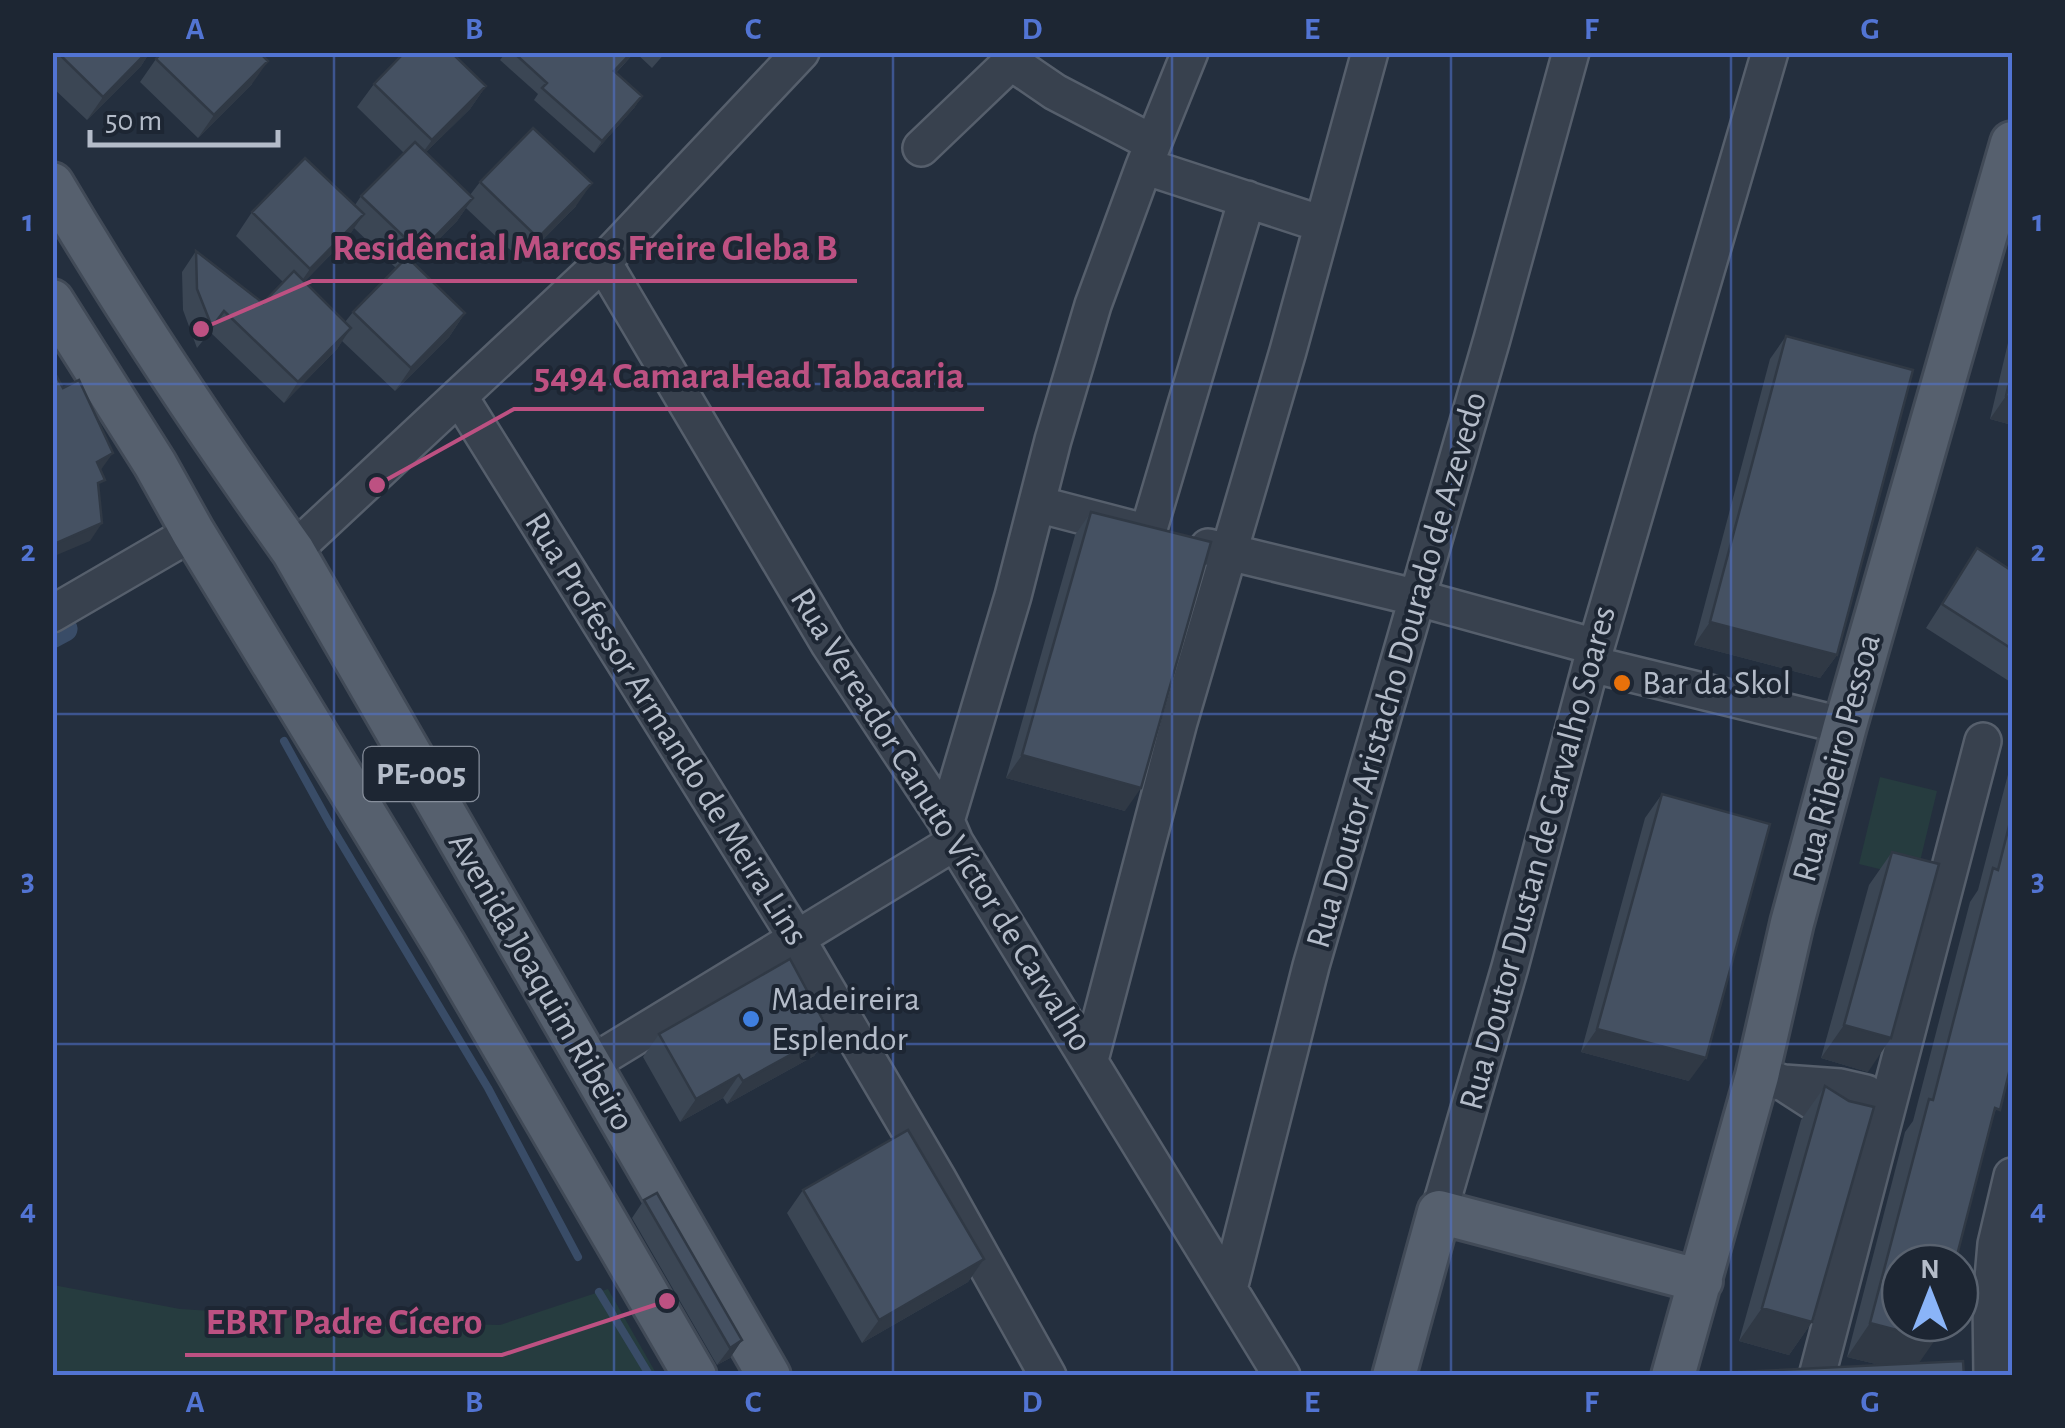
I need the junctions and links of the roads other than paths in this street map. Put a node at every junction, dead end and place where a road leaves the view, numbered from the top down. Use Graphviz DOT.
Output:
graph roads {
  1 [pos="801,52"];
  2 [pos="1190,52"];
  3 [pos="1370,52"];
  4 [pos="1570,52"];
  5 [pos="1770,52"];
  6 [pos="2012,143"];
  7 [pos="921,148"];
  8 [pos="1149,154"];
  9 [pos="52,184"];
  10 [pos="1247,199"];
  11 [pos="1322,224"];
  12 [pos="603,262"];
  13 [pos="52,300"];
  14 [pos="459,396"];
  15 [pos="1037,504"];
  16 [pos="193,532"];
  17 [pos="1148,532"];
  18 [pos="292,551"];
  19 [pos="1227,552"];
  20 [pos="1418,598"];
  21 [pos="52,614"];
  22 [pos="1593,656"];
  23 [pos="1845,726"];
  24 [pos="1984,741"];
  25 [pos="951,832"];
  26 [pos="797,939"];
  27 [pos="1090,1060"];
  28 [pos="589,1065"];
  29 [pos="1770,1080"];
  30 [pos="1885,1113"];
  31 [pos="2012,1176"];
  32 [pos="1439,1212"];
  33 [pos="1701,1281"];
  34 [pos="1229,1289"];
  35 [pos="695,1376"];
  36 [pos="768,1376"];
  37 [pos="1048,1376"];
  38 [pos="1282,1376"];
  39 [pos="1394,1376"];
  40 [pos="1673,1376"];
  41 [pos="1818,1376"];
  42 [pos="1992,1376"];
  1 -- 12 [label="street"];
  2 -- 8 [label="street"];
  3 -- 11 [label="street"];
  4 -- 20 [label="street, Rua Doutor Aristacho Dourado de Azevedo"];
  5 -- 22 [label="street, Rua Doutor Dustan de Carvalho Soares"];
  6 -- 23 [label="main road, Rua Ribeiro Pessoa"];
  7 -- 8 [label="street"];
  8 -- 10 [label="street"];
  8 -- 15 [label="street"];
  9 -- 18 [label="main road, Avenida Joaquim Ribeiro / PE-005"];
  10 -- 11 [label="street"];
  10 -- 17 [label="street"];
  11 -- 19 [label="street"];
  12 -- 14 [label="street"];
  12 -- 25 [label="street, Rua Vereador Canuto Víctor de Carvalho"];
  13 -- 16 [label="main road, Avenida Joaquim Ribeiro / PE-005"];
  14 -- 18 [label="street"];
  14 -- 26 [label="street, Rua Professor Armando de Meira Lins"];
  15 -- 17 [label="street"];
  15 -- 25 [label="street"];
  16 -- 21 [label="street"];
  16 -- 35 [label="main road, Avenida Joaquim Ribeiro / PE-005"];
  17 -- 19 [label="street"];
  18 -- 28 [label="main road, Avenida Joaquim Ribeiro / PE-005"];
  19 -- 20 [label="street"];
  19 -- 27 [label="street"];
  20 -- 22 [label="street"];
  20 -- 34 [label="street, Rua Doutor Aristacho Dourado de Azevedo"];
  22 -- 23 [label="street"];
  22 -- 32 [label="street, Rua Doutor Dustan de Carvalho Soares"];
  23 -- 29 [label="main road, Rua Ribeiro Pessoa"];
  24 -- 30 [label="street"];
  25 -- 26 [label="street"];
  25 -- 27 [label="street, Rua Vereador Canuto Víctor de Carvalho"];
  26 -- 28 [label="street"];
  26 -- 37 [label="street, Rua Professor Armando de Meira Lins"];
  27 -- 34 [label="street, Rua Vereador Canuto Víctor de Carvalho"];
  28 -- 36 [label="main road, Avenida Joaquim Ribeiro / PE-005"];
  29 -- 30 [label="street"];
  29 -- 33 [label="main road, Rua Ribeiro Pessoa"];
  30 -- 41 [label="street"];
  31 -- 42 [label="street"];
  32 -- 33 [label="main road"];
  32 -- 39 [label="main road, Rua Doutor Dustan de Carvalho Soares"];
  33 -- 40 [label="main road, Rua Ribeiro Pessoa"];
  34 -- 38 [label="street, Rua Vereador Canuto Víctor de Carvalho"];
}
